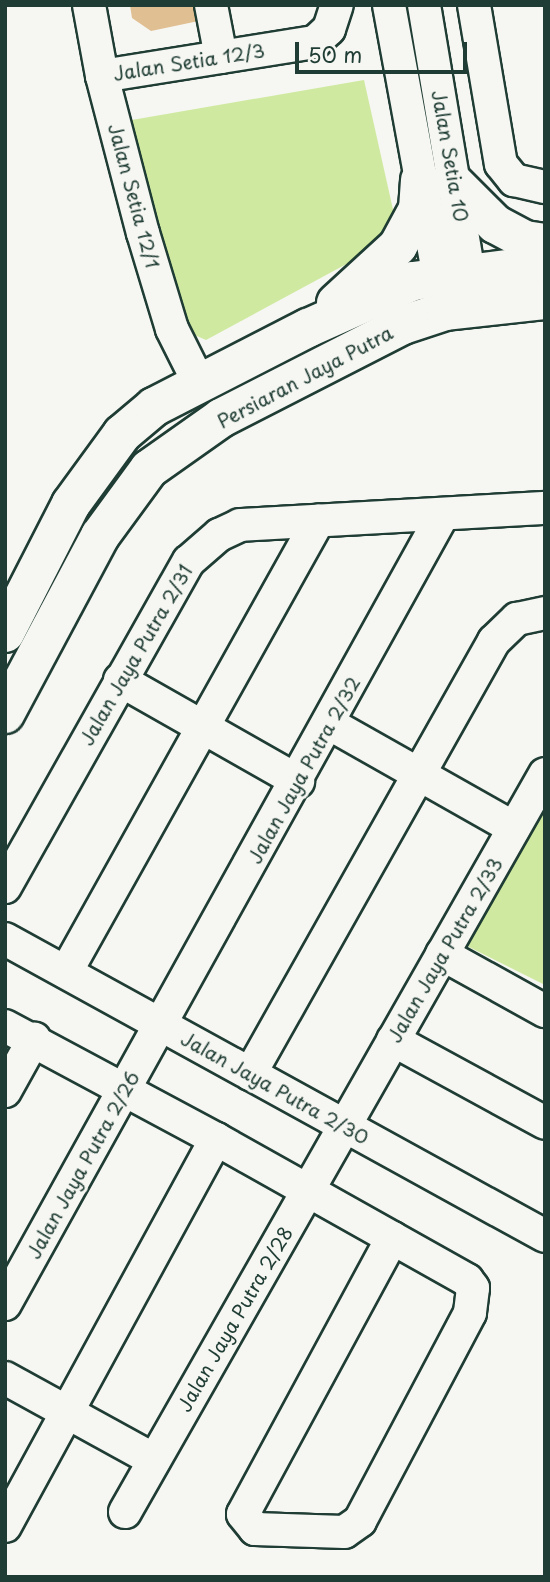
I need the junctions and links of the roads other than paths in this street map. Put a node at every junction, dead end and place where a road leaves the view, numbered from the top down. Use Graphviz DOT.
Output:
graph roads {
  1 [pos="89,5"];
  2 [pos="211,5"];
  3 [pos="337,5"];
  4 [pos="389,5"];
  5 [pos="424,5"];
  6 [pos="474,5"];
  7 [pos="221,57"];
  8 [pos="102,76"];
  9 [pos="438,182"];
  10 [pos="545,187"];
  11 [pos="545,243"];
  12 [pos="545,264"];
  13 [pos="457,292"];
  14 [pos="545,300"];
  15 [pos="308,328"];
  16 [pos="198,381"];
  17 [pos="545,508"];
  18 [pos="443,514"];
  19 [pos="318,521"];
  20 [pos="10,612"];
  21 [pos="545,613"];
  22 [pos="121,680"];
  23 [pos="5,714"];
  24 [pos="330,724"];
  25 [pos="204,727"];
  26 [pos="417,774"];
  27 [pos="545,774"];
  28 [pos="298,781"];
  29 [pos="514,828"];
  30 [pos="5,887"];
  31 [pos="5,939"];
  32 [pos="442,954"];
  33 [pos="66,972"];
  34 [pos="545,1011"];
  35 [pos="162,1025"];
  36 [pos="5,1026"];
  37 [pos="34,1039"];
  38 [pos="393,1040"];
  39 [pos="250,1074"];
  40 [pos="126,1089"];
  41 [pos="5,1091"];
  42 [pos="545,1123"];
  43 [pos="345,1126"];
  44 [pos="216,1139"];
  45 [pos="307,1191"];
  46 [pos="545,1236"];
  47 [pos="392,1238"];
  48 [pos="5,1304"];
  49 [pos="5,1378"];
  50 [pos="66,1411"];
  51 [pos="155,1460"];
  52 [pos="125,1512"];
  53 [pos="5,1526"];
  1 -- 8 [label="street, Jalan Setia 12/1"];
  2 -- 7 [label="street"];
  3 -- 7 [label="street, Jalan Setia 12/3"];
  4 -- 9 [label="street, Jalan Setia 10"];
  5 -- 9 [label="street, Jalan Setia 10"];
  6 -- 10 [label="street"];
  7 -- 8 [label="street, Jalan Setia 12/3"];
  8 -- 16 [label="street, Jalan Setia 12/1"];
  9 -- 11 [label="main road"];
  9 -- 13 [label="street, Jalan Setia 10"];
  9 -- 15 [label="main road"];
  12 -- 13 [label="main road, Persiaran Jaya Putra"];
  13 -- 14 [label="main road, Persiaran Jaya Putra"];
  13 -- 15 [label="main road, Persiaran Jaya Putra"];
  13 -- 23 [label="main road, Persiaran Jaya Putra"];
  15 -- 16 [label="main road, Persiaran Jaya Putra"];
  16 -- 20 [label="main road, Persiaran Jaya Putra"];
  17 -- 18 [label="street, Jalan Jaya Putra 2/31"];
  18 -- 19 [label="street, Jalan Jaya Putra 2/31"];
  18 -- 24 [label="street, Jalan Jaya Putra 2/32"];
  19 -- 22 [label="street, Jalan Jaya Putra 2/31"];
  19 -- 25 [label="street"];
  21 -- 26 [label="street"];
  22 -- 25 [label="street"];
  22 -- 30 [label="street, Jalan Jaya Putra 2/31"];
  24 -- 26 [label="street"];
  24 -- 28 [label="street, Jalan Jaya Putra 2/32"];
  25 -- 28 [label="street"];
  25 -- 33 [label="street"];
  26 -- 29 [label="street"];
  26 -- 39 [label="street"];
  27 -- 29 [label="street, Jalan Jaya Putra 2/33"];
  28 -- 35 [label="street, Jalan Jaya Putra 2/32"];
  29 -- 32 [label="street, Jalan Jaya Putra 2/33"];
  31 -- 33 [label="street, Jalan Jaya Putra 2/30"];
  32 -- 34 [label="street"];
  32 -- 38 [label="street, Jalan Jaya Putra 2/33"];
  33 -- 35 [label="street, Jalan Jaya Putra 2/30"];
  35 -- 39 [label="street, Jalan Jaya Putra 2/30"];
  35 -- 40 [label="street, Jalan Jaya Putra 2/26"];
  36 -- 37 [label="street"];
  37 -- 40 [label="street"];
  37 -- 41 [label="street"];
  38 -- 42 [label="street"];
  38 -- 43 [label="street, Jalan Jaya Putra 2/33"];
  39 -- 43 [label="street, Jalan Jaya Putra 2/30"];
  40 -- 44 [label="street"];
  40 -- 48 [label="street, Jalan Jaya Putra 2/26"];
  43 -- 45 [label="street, Jalan Jaya Putra 2/28"];
  43 -- 46 [label="street, Jalan Jaya Putra 2/30"];
  44 -- 45 [label="street"];
  44 -- 50 [label="street"];
  45 -- 47 [label="street"];
  45 -- 51 [label="street, Jalan Jaya Putra 2/28"];
  47 -- 47 [label="street"];
  49 -- 50 [label="street"];
  50 -- 51 [label="street"];
  50 -- 53 [label="street"];
  51 -- 52 [label="street, Jalan Jaya Putra 2/28"];
}
